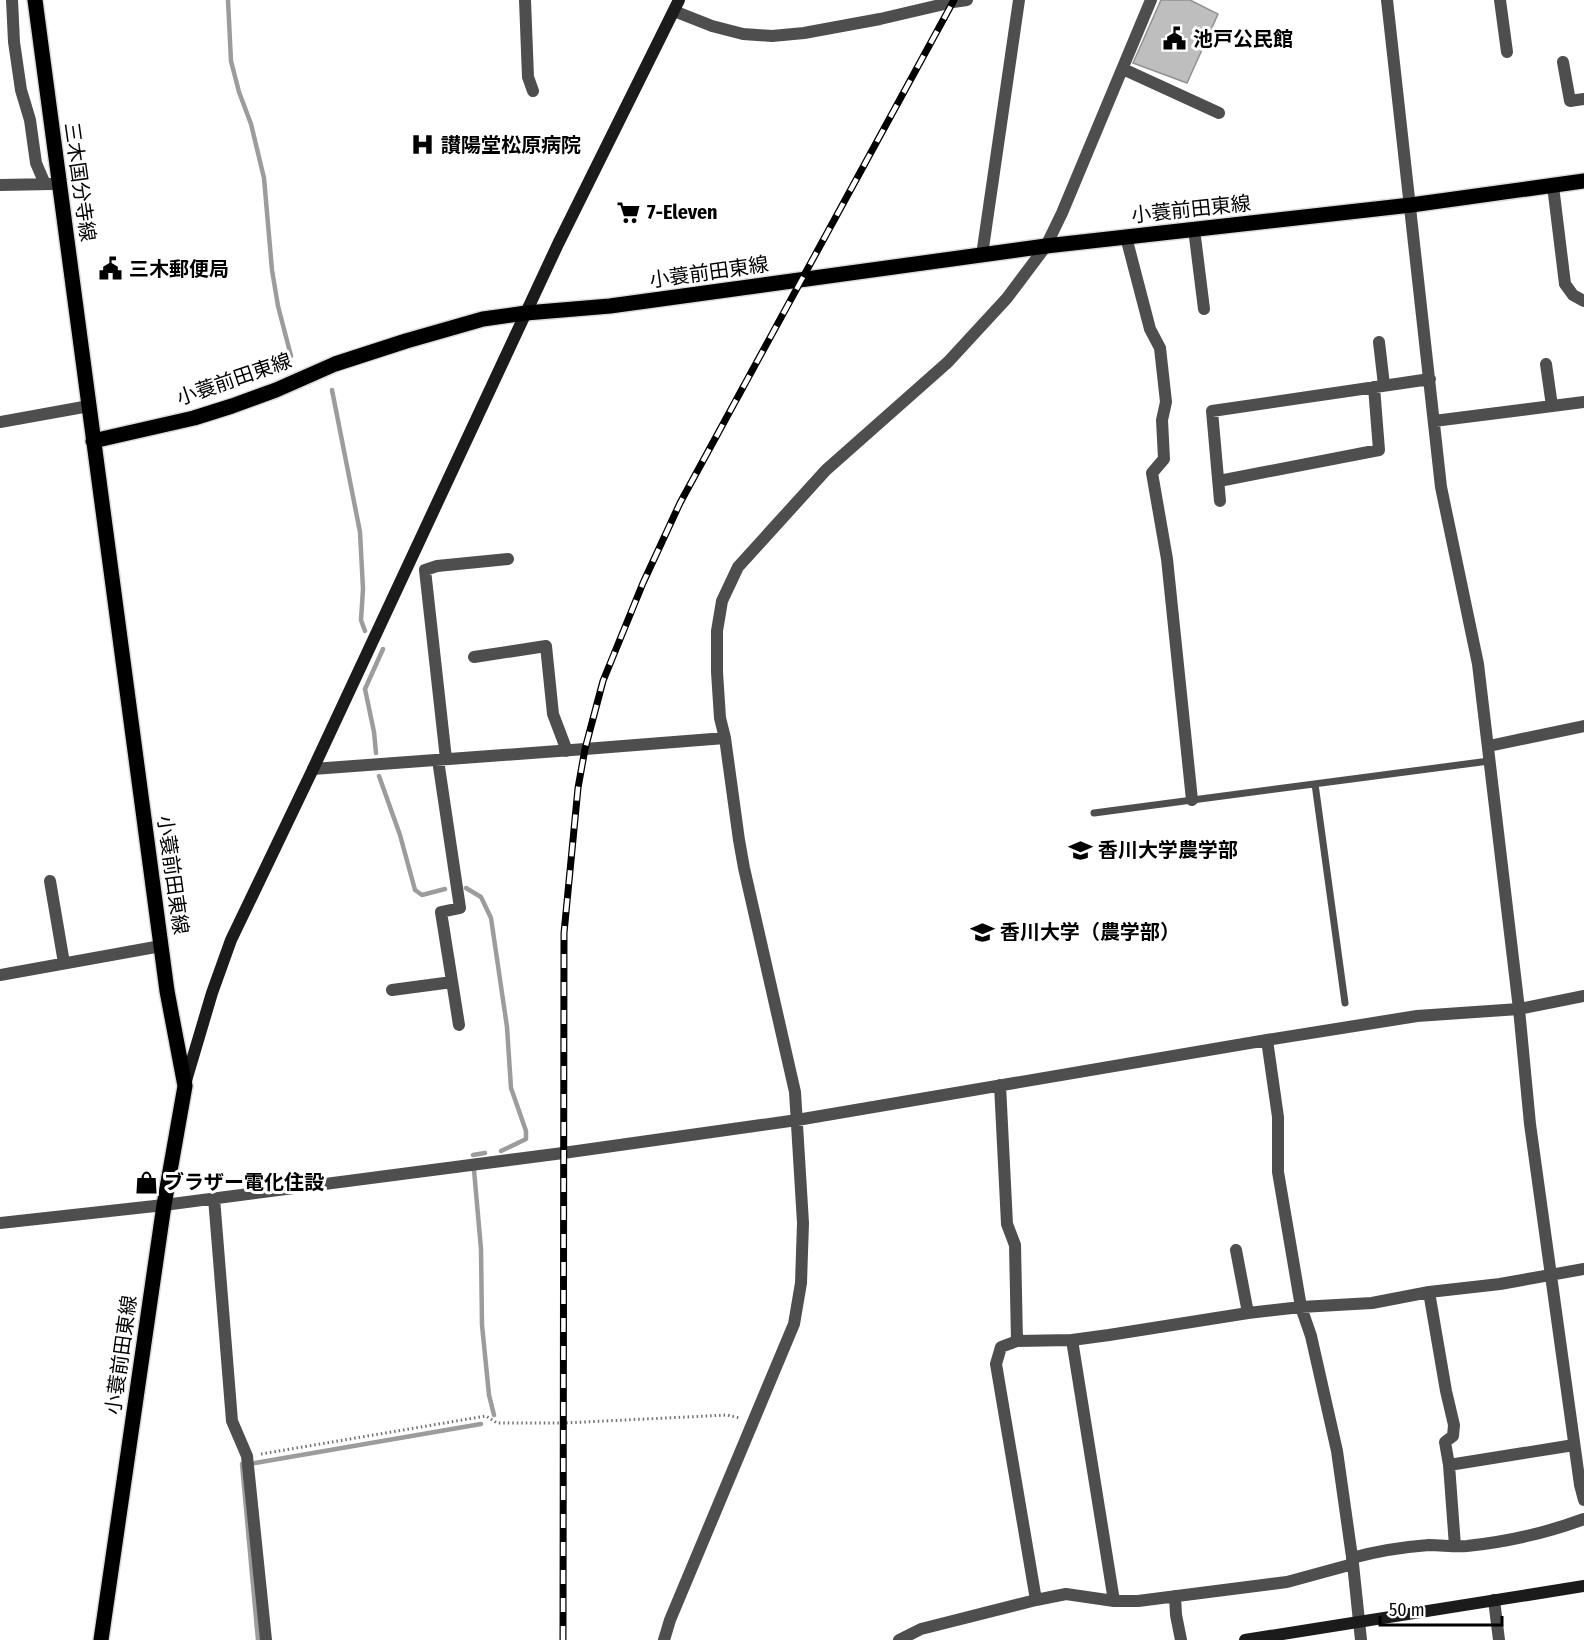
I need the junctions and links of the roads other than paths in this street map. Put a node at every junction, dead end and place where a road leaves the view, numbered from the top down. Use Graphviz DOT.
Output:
graph roads {
  1 [pos="12,0"];
  2 [pos="34,0"];
  3 [pos="525,0"];
  4 [pos="968,0"];
  5 [pos="1019,0"];
  6 [pos="1151,0"];
  7 [pos="1387,0"];
  8 [pos="1500,0"];
  9 [pos="676,6"];
  10 [pos="1507,52"];
  11 [pos="1563,62"];
  12 [pos="1123,69"];
  13 [pos="533,91"];
  14 [pos="1584,99"];
  15 [pos="1219,112"];
  16 [pos="1584,181"];
  17 [pos="52,184"];
  18 [pos="0,185"];
  19 [pos="1553,186"];
  20 [pos="1411,205"];
  21 [pos="1194,230"];
  22 [pos="1126,237"];
  23 [pos="1047,246"];
  24 [pos="982,255"];
  25 [pos="1584,301"];
  26 [pos="1204,309"];
  27 [pos="526,313"];
  28 [pos="1379,342"];
  29 [pos="1546,364"];
  30 [pos="1430,379"];
  31 [pos="1379,386"];
  32 [pos="1584,402"];
  33 [pos="89,406"];
  34 [pos="1552,406"];
  35 [pos="1434,421"];
  36 [pos="0,422"];
  37 [pos="93,441"];
  38 [pos="1219,481"];
  39 [pos="1220,501"];
  40 [pos="508,559"];
  41 [pos="409,565"];
  42 [pos="425,570"];
  43 [pos="474,657"];
  44 [pos="1584,726"];
  45 [pos="725,738"];
  46 [pos="1489,746"];
  47 [pos="567,751"];
  48 [pos="442,760"];
  49 [pos="1489,761"];
  50 [pos="313,769"];
  51 [pos="1315,784"];
  52 [pos="1192,800"];
  53 [pos="1094,813"];
  54 [pos="50,881"];
  55 [pos="161,946"];
  56 [pos="64,963"];
  57 [pos="0,975"];
  58 [pos="452,982"];
  59 [pos="392,990"];
  60 [pos="1584,996"];
  61 [pos="1345,1003"];
  62 [pos="1519,1009"];
  63 [pos="459,1025"];
  64 [pos="1267,1040"];
  65 [pos="1000,1085"];
  66 [pos="185,1086"];
  67 [pos="797,1120"];
  68 [pos="214,1198"];
  69 [pos="164,1205"];
  70 [pos="0,1223"];
  71 [pos="1236,1250"];
  72 [pos="1584,1269"];
  73 [pos="1550,1275"];
  74 [pos="1429,1292"];
  75 [pos="1301,1307"];
  76 [pos="1248,1312"];
  77 [pos="1072,1340"];
  78 [pos="1017,1341"];
  79 [pos="1574,1445"];
  80 [pos="1449,1465"];
  81 [pos="1584,1500"];
  82 [pos="1584,1519"];
  83 [pos="1455,1546"];
  84 [pos="1352,1561"];
  85 [pos="1584,1586"];
  86 [pos="1175,1596"];
  87 [pos="1036,1600"];
  88 [pos="1494,1600"];
  89 [pos="1114,1601"];
  90 [pos="1359,1623"];
  91 [pos="101,1640"];
  92 [pos="266,1640"];
  93 [pos="664,1640"];
  94 [pos="899,1640"];
  95 [pos="1181,1640"];
  96 [pos="1245,1640"];
  97 [pos="1360,1640"];
  98 [pos="1499,1640"];
  1 -- 17 [label="street"];
  2 -- 17 [label="main road, 三木国分寺線"];
  3 -- 13 [label="street"];
  4 -- 9 [label="street"];
  5 -- 24 [label="street"];
  6 -- 12 [label="street"];
  7 -- 20 [label="street"];
  8 -- 10 [label="street"];
  9 -- 27 [label="street"];
  11 -- 14 [label="street"];
  12 -- 15 [label="street"];
  12 -- 23 [label="street"];
  16 -- 19 [label="main road, 小蓑前田東線"];
  17 -- 18 [label="street"];
  17 -- 33 [label="main road, 三木国分寺線"];
  19 -- 20 [label="main road, 小蓑前田東線"];
  19 -- 25 [label="street"];
  20 -- 21 [label="main road, 小蓑前田東線"];
  20 -- 30 [label="street"];
  21 -- 22 [label="main road, 小蓑前田東線"];
  21 -- 26 [label="street"];
  22 -- 23 [label="main road, 小蓑前田東線"];
  22 -- 52 [label="street"];
  23 -- 24 [label="main road, 小蓑前田東線"];
  23 -- 45 [label="street"];
  24 -- 27 [label="main road, 小蓑前田東線"];
  27 -- 37 [label="main road, 小蓑前田東線"];
  27 -- 41 [label="street"];
  28 -- 31 [label="street"];
  29 -- 34 [label="street"];
  30 -- 31 [label="street"];
  30 -- 35 [label="street"];
  31 -- 38 [label="street"];
  31 -- 38 [label="street"];
  32 -- 34 [label="street"];
  33 -- 36 [label="street"];
  33 -- 37 [label="main road, 三木国分寺線"];
  34 -- 35 [label="street"];
  35 -- 46 [label="street"];
  37 -- 55 [label="main road, 小蓑前田東線"];
  38 -- 39 [label="street"];
  40 -- 42 [label="street"];
  41 -- 42 [label="street"];
  41 -- 50 [label="street"];
  42 -- 48 [label="street"];
  43 -- 47 [label="street"];
  44 -- 46 [label="street"];
  45 -- 47 [label="street"];
  45 -- 67 [label="street"];
  46 -- 49 [label="street"];
  47 -- 48 [label="street"];
  48 -- 50 [label="street"];
  48 -- 58 [label="street"];
  49 -- 51 [label="lane"];
  49 -- 62 [label="street"];
  50 -- 66 [label="street"];
  51 -- 52 [label="lane"];
  51 -- 61 [label="lane"];
  52 -- 53 [label="lane"];
  54 -- 56 [label="street"];
  55 -- 56 [label="street"];
  55 -- 66 [label="main road, 小蓑前田東線"];
  56 -- 57 [label="street"];
  58 -- 59 [label="street"];
  58 -- 63 [label="street"];
  60 -- 62 [label="street"];
  62 -- 64 [label="street"];
  62 -- 73 [label="street"];
  64 -- 65 [label="street"];
  64 -- 75 [label="street"];
  65 -- 67 [label="street"];
  65 -- 78 [label="street"];
  66 -- 69 [label="main road, 小蓑前田東線"];
  67 -- 68 [label="street"];
  67 -- 93 [label="street"];
  68 -- 69 [label="street"];
  68 -- 92 [label="street"];
  69 -- 70 [label="street"];
  69 -- 91 [label="main road, 小蓑前田東線"];
  71 -- 76 [label="street"];
  72 -- 73 [label="street"];
  73 -- 74 [label="street"];
  73 -- 79 [label="street"];
  74 -- 75 [label="street"];
  74 -- 80 [label="street"];
  75 -- 76 [label="street"];
  75 -- 84 [label="street"];
  76 -- 77 [label="street"];
  77 -- 78 [label="street"];
  77 -- 89 [label="street"];
  78 -- 87 [label="street"];
  79 -- 80 [label="street"];
  79 -- 81 [label="street"];
  80 -- 83 [label="street"];
  82 -- 83 [label="street"];
  83 -- 84 [label="street"];
  84 -- 86 [label="street"];
  84 -- 90 [label="street"];
  85 -- 88 [label="street"];
  86 -- 89 [label="street"];
  86 -- 95 [label="street"];
  87 -- 89 [label="street"];
  87 -- 94 [label="street"];
  88 -- 90 [label="street"];
  88 -- 98 [label="street"];
  90 -- 96 [label="street"];
  90 -- 97 [label="street"];
}
